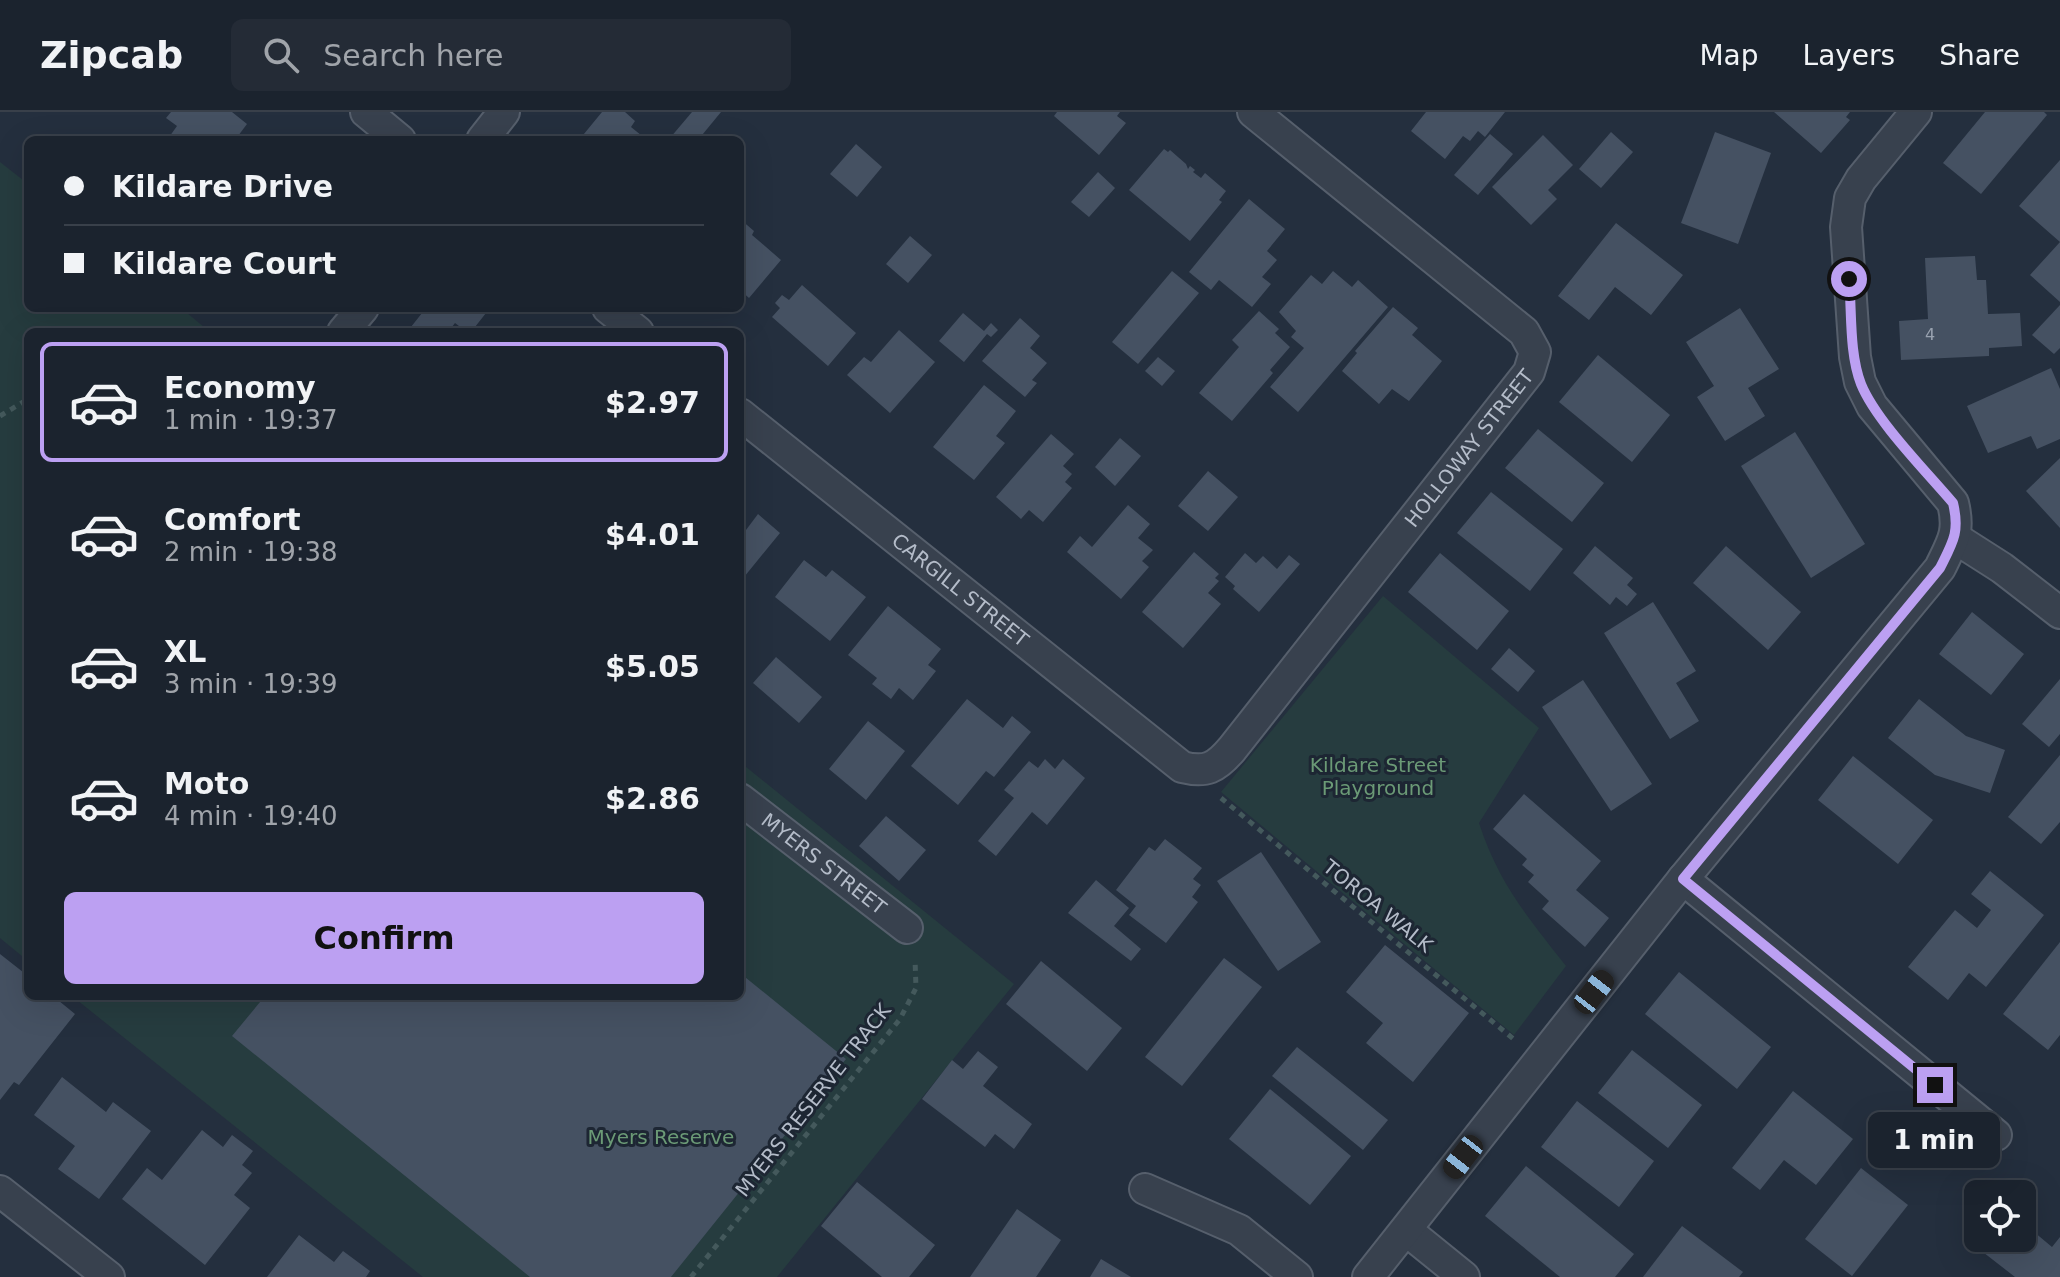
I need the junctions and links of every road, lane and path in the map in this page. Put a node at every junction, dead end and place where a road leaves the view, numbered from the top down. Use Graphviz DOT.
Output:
graph roads {
  1 [pos="366,112"];
  2 [pos="504,112"];
  3 [pos="1253,112"];
  4 [pos="1916,112"];
  5 [pos="395,136"];
  6 [pos="485,136"];
  7 [pos="360,312"];
  8 [pos="613,312"];
  9 [pos="346,328"];
  10 [pos="633,328"];
  11 [pos="24,401"];
  12 [pos="0,416"];
  13 [pos="744,417"];
  14 [pos="1955,538"];
  15 [pos="2060,613"];
  16 [pos="1182,767"];
  17 [pos="1217,795"];
  18 [pos="744,802"];
  19 [pos="1683,879"];
  20 [pos="907,928"];
  21 [pos="1519,1042"];
  22 [pos="1996,1135"];
  23 [pos="1145,1189"];
  24 [pos="0,1191"];
  25 [pos="1406,1230"];
  26 [pos="109,1277"];
  27 [pos="691,1277"];
  28 [pos="1297,1277"];
  29 [pos="1368,1277"];
  30 [pos="1464,1277"];
  1 -- 5 [label="street"];
  2 -- 6 [label="street"];
  3 -- 16 [label="street, HOLLOWAY STREET"];
  4 -- 14 [label="street"];
  7 -- 9 [label="street"];
  8 -- 10 [label="street"];
  11 -- 12 [label="path"];
  13 -- 16 [label="street, CARGILL STREET"];
  14 -- 15 [label="street"];
  14 -- 19 [label="street"];
  17 -- 21 [label="path, TOROA WALK"];
  18 -- 20 [label="street, MYERS STREET"];
  19 -- 22 [label="street"];
  19 -- 25 [label="street"];
  20 -- 27 [label="path, MYERS RESERVE TRACK"];
  23 -- 28 [label="street"];
  24 -- 26 [label="street"];
  25 -- 29 [label="street"];
  25 -- 30 [label="street"];
}
